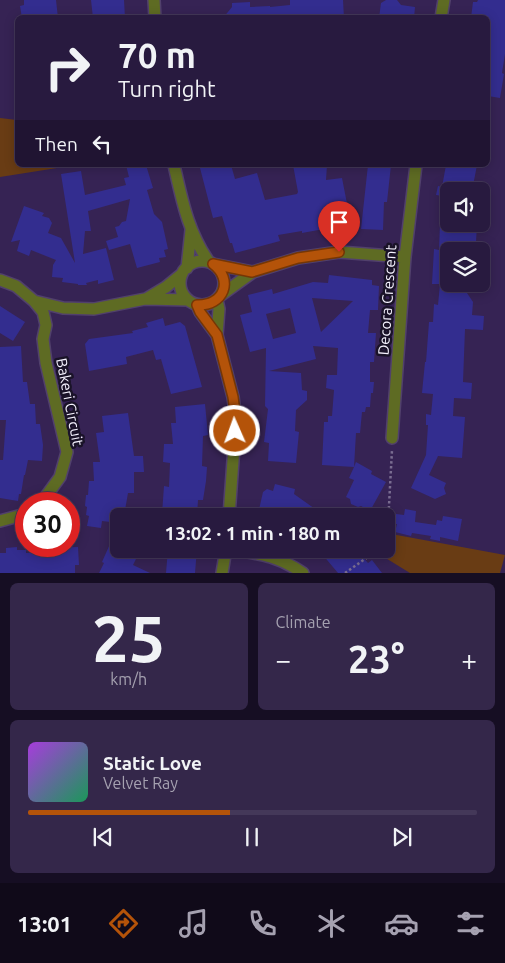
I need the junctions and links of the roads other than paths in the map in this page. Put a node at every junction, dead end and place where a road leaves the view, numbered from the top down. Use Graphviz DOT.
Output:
graph roads {
  1 [pos="154,0"];
  2 [pos="444,0"];
  3 [pos="155,15"];
  4 [pos="442,15"];
  5 [pos="174,167"];
  6 [pos="416,167"];
  7 [pos="190,230"];
  8 [pos="405,257"];
  9 [pos="211,263"];
  10 [pos="184,271"];
  11 [pos="252,272"];
  12 [pos="0,280"];
  13 [pos="219,297"];
  14 [pos="145,299"];
  15 [pos="34,301"];
  16 [pos="193,302"];
  17 [pos="217,335"];
  18 [pos="392,438"];
  19 [pos="49,492"];
  20 [pos="230,508"];
  21 [pos="15,517"];
  22 [pos="0,521"];
  23 [pos="226,558"];
  24 [pos="275,558"];
  25 [pos="222,573"];
  26 [pos="302,573"];
  1 -- 3 [label="street"];
  2 -- 4 [label="street"];
  5 -- 7 [label="street"];
  6 -- 8 [label="street, Decora Crescent"];
  7 -- 9 [label="street"];
  7 -- 10 [label="street"];
  8 -- 11 [label="street"];
  8 -- 18 [label="street, Decora Crescent"];
  9 -- 10 [label="street"];
  9 -- 11 [label="street"];
  9 -- 13 [label="street"];
  10 -- 14 [label="street, Bakeri Circuit"];
  10 -- 16 [label="street"];
  11 -- 13 [label="street"];
  12 -- 15 [label="street, Bakeri Circuit"];
  13 -- 16 [label="street"];
  13 -- 17 [label="street"];
  14 -- 15 [label="street, Bakeri Circuit"];
  14 -- 16 [label="street, Bakeri Circuit"];
  15 -- 19 [label="street, Bakeri Circuit"];
  16 -- 17 [label="street"];
  17 -- 20 [label="street"];
  21 -- 22 [label="street"];
  23 -- 25 [label="street"];
  24 -- 26 [label="street"];
}
